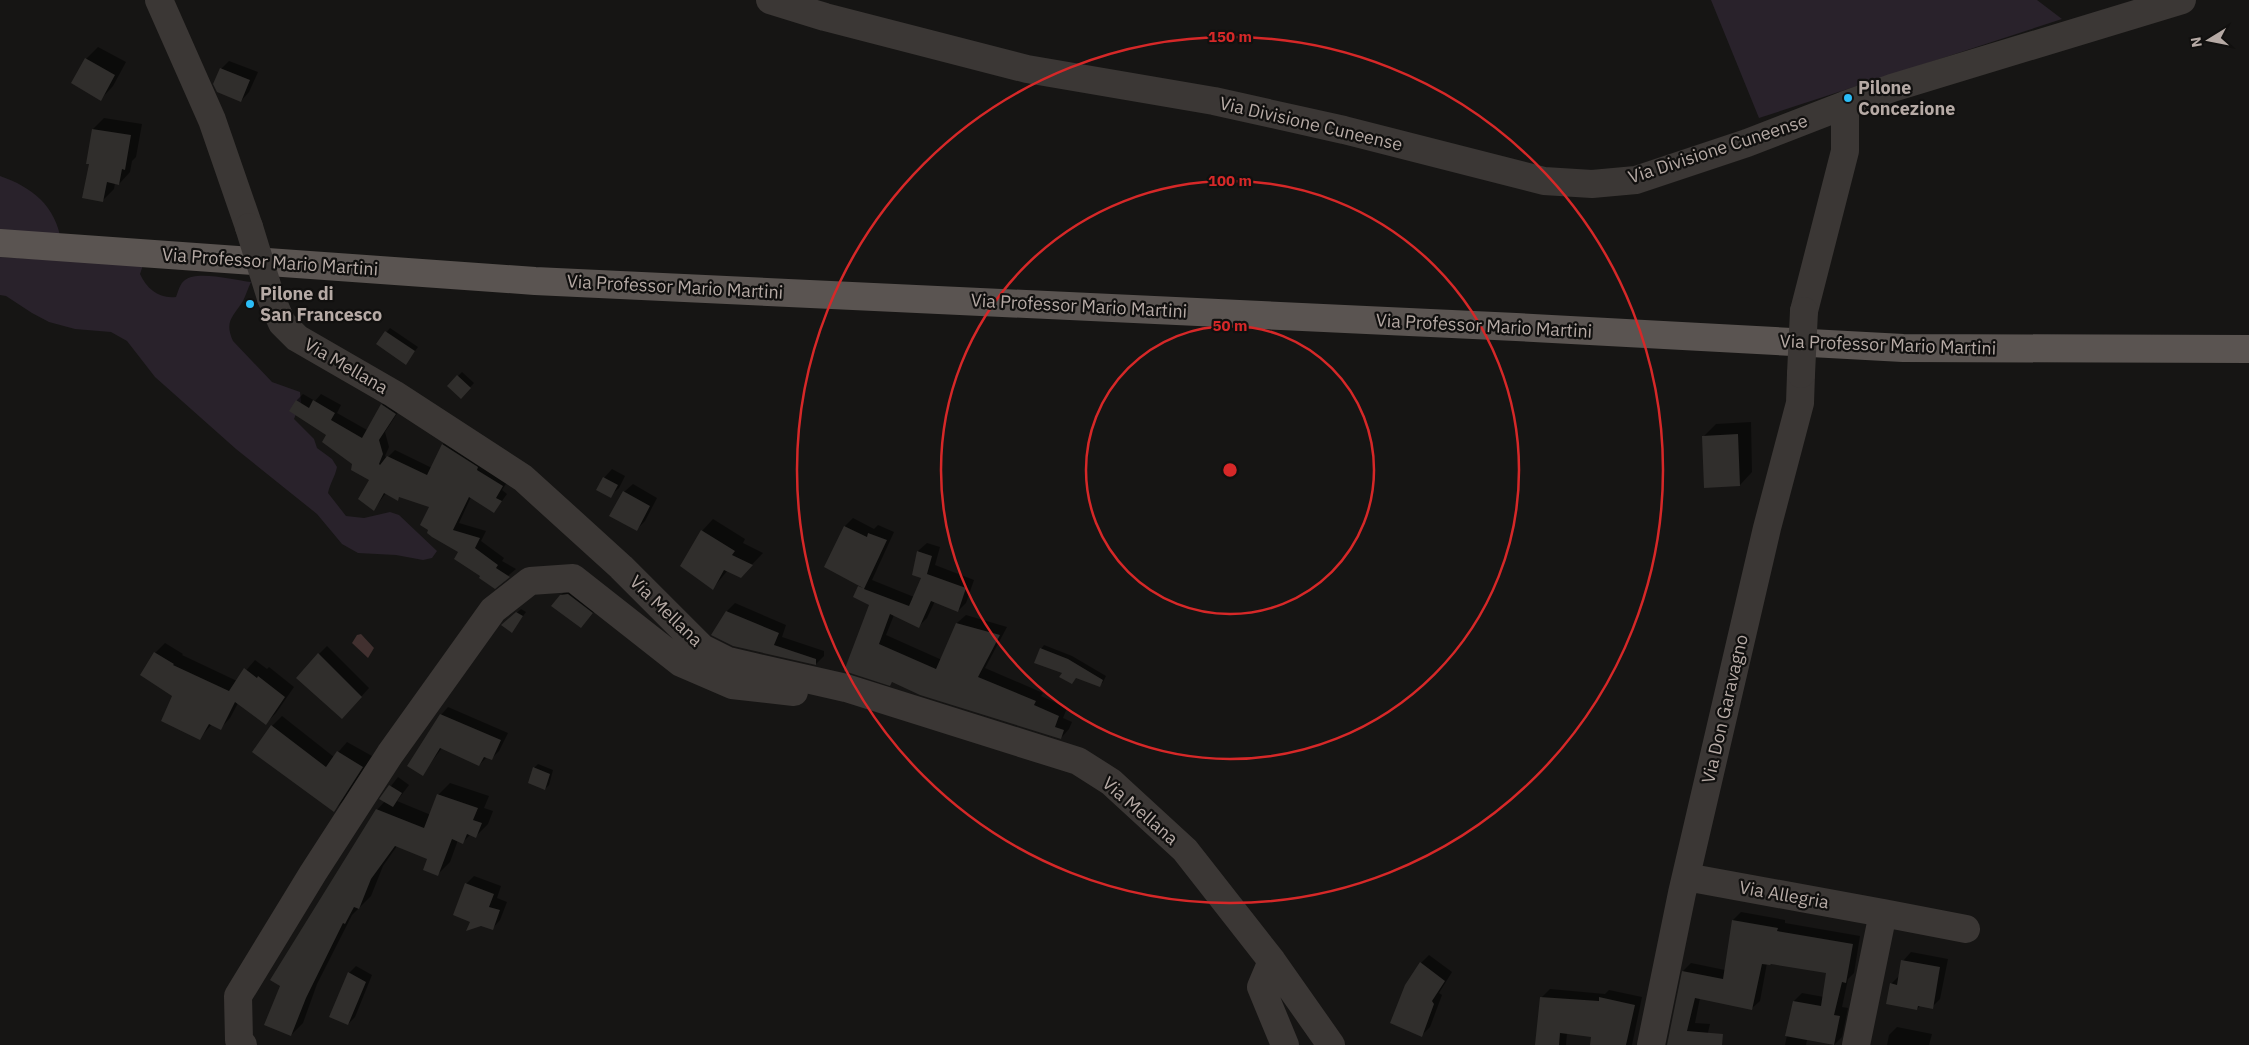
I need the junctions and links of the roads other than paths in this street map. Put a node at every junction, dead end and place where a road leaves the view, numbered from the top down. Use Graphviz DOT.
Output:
graph roads {
  1 [pos="160,0"];
  2 [pos="770,0"];
  3 [pos="2182,0"];
  4 [pos="1845,106"];
  5 [pos="0,243"];
  6 [pos="2249,349"];
  7 [pos="846,688"];
  8 [pos="1686,877"];
  9 [pos="1883,914"];
  10 [pos="1966,929"];
  11 [pos="1272,962"];
  12 [pos="243,1045"];
  13 [pos="1285,1045"];
  14 [pos="1331,1045"];
  15 [pos="1651,1045"];
  16 [pos="1856,1045"];
  1 -- 7 [label="street, Via Mellana, bridge"];
  2 -- 4 [label="street, Via Divisione Cuneense"];
  3 -- 4 [label="street, Via Divisione Cuneense"];
  4 -- 8 [label="street, Via Don Garavagno, bridge"];
  5 -- 6 [label="main road, Via Professor Mario Martini"];
  7 -- 11 [label="street, Via Mellana"];
  7 -- 12 [label="street"];
  8 -- 9 [label="street, Via Allegria"];
  8 -- 15 [label="street, Via Don Garavagno"];
  9 -- 10 [label="street, Via Allegria"];
  9 -- 16 [label="street"];
  11 -- 13 [label="street"];
  11 -- 14 [label="street, Via Mellana"];
}
